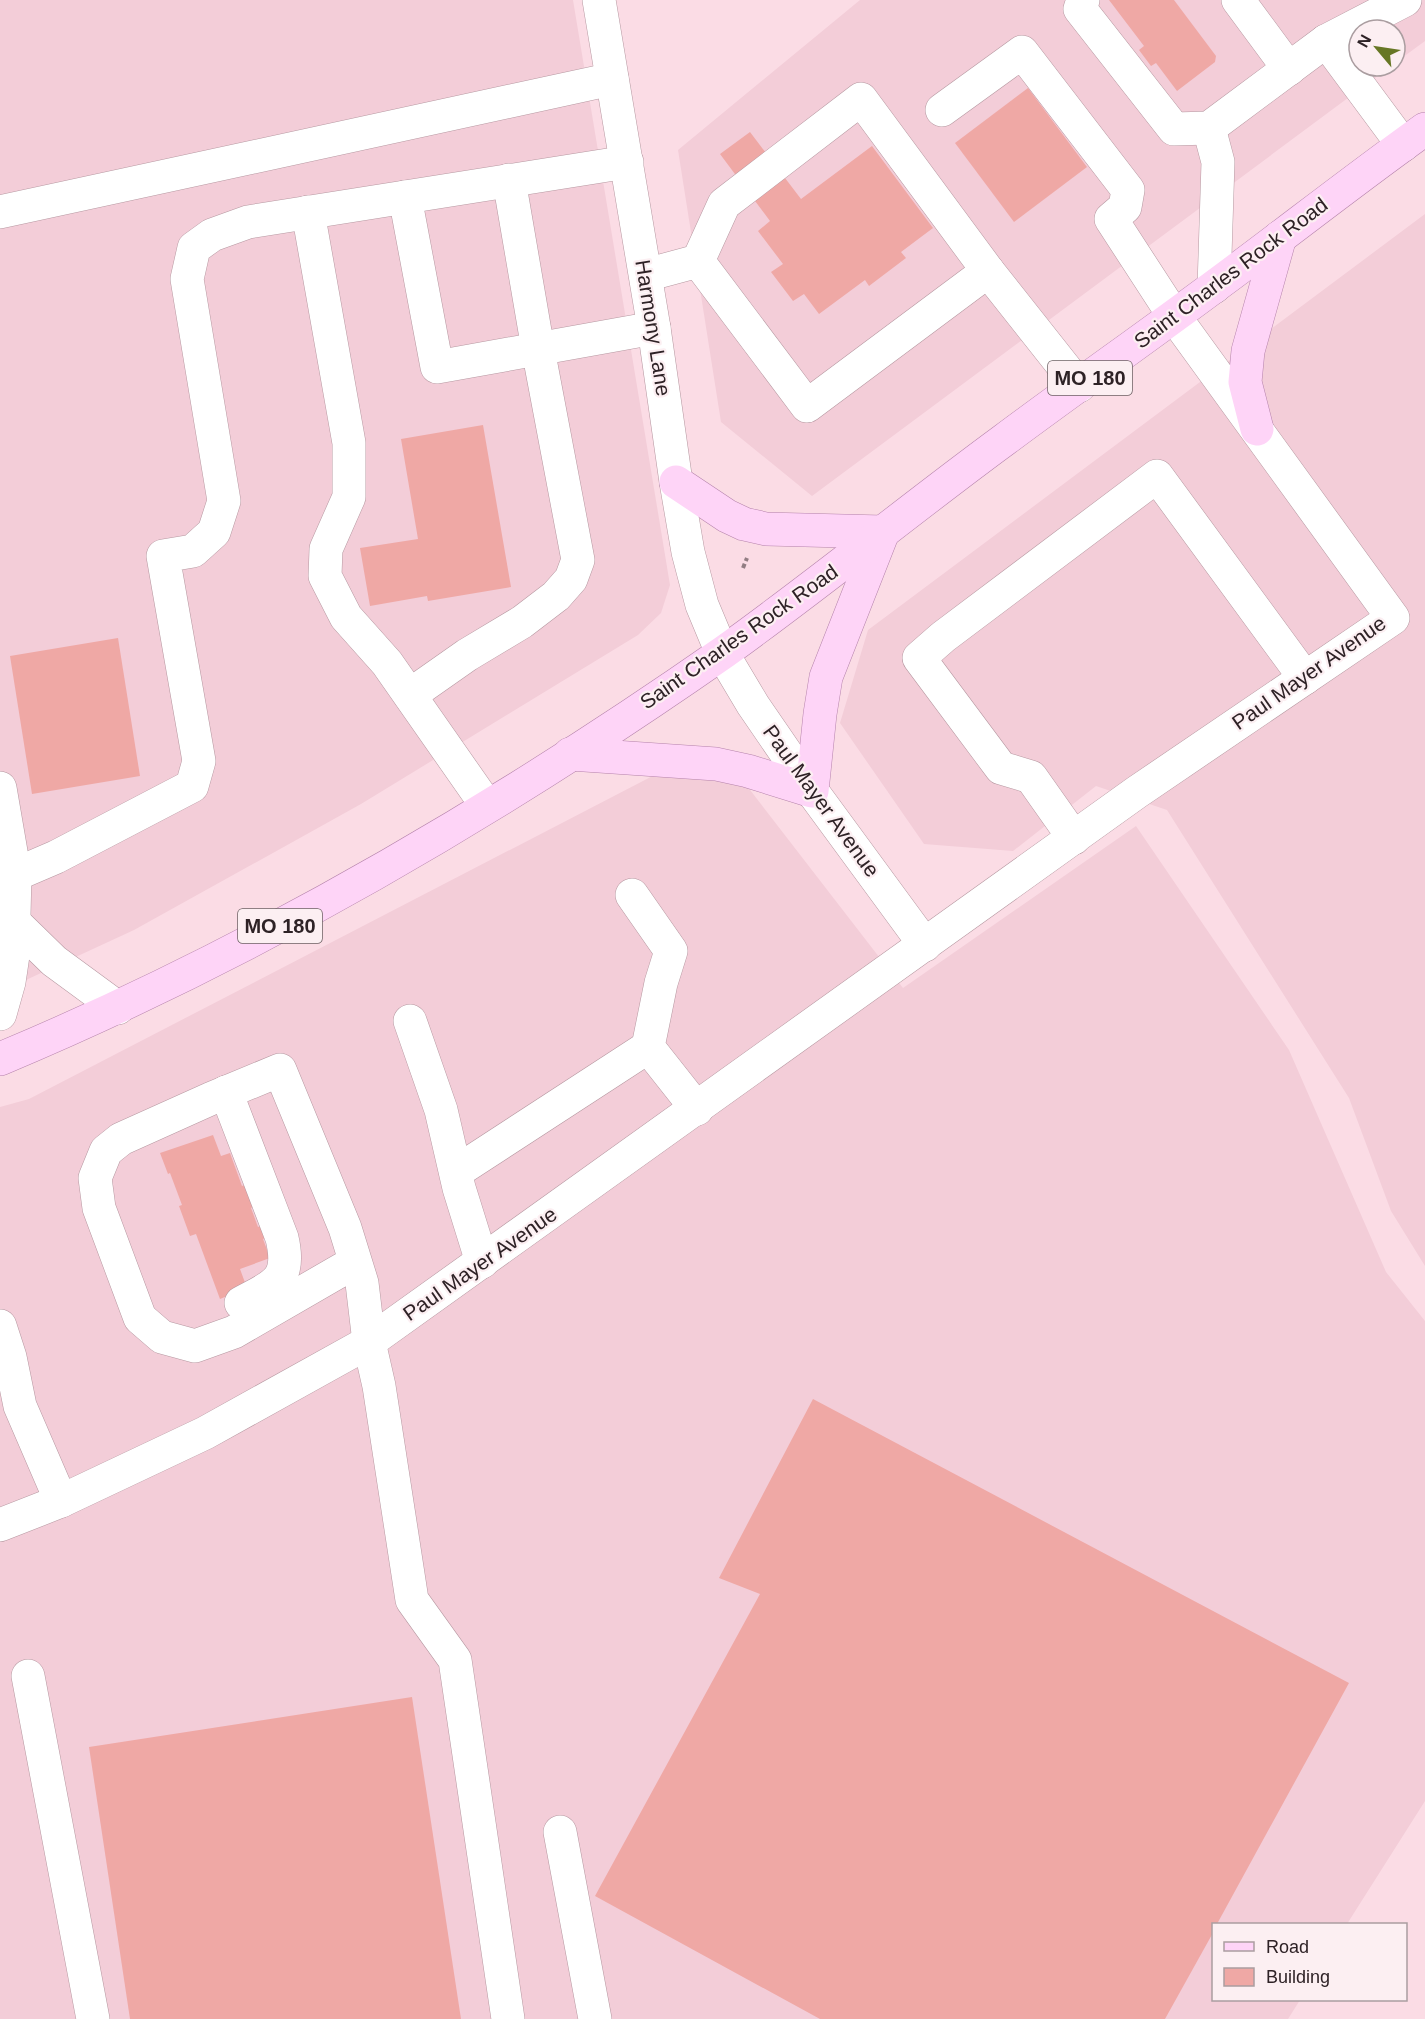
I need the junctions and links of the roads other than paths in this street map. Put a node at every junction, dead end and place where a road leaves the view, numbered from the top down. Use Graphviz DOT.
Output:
graph roads {
  1 [pos="599,0"];
  2 [pos="1083,0"];
  3 [pos="1096,0"];
  4 [pos="1238,0"];
  5 [pos="1405,0"];
  6 [pos="1413,0"];
  7 [pos="1425,16"];
  8 [pos="1326,41"];
  9 [pos="1289,69"];
  10 [pos="612,79"];
  11 [pos="942,110"];
  12 [pos="1200,129"];
  13 [pos="1414,137"];
  14 [pos="627,162"];
  15 [pos="509,180"];
  16 [pos="405,197"];
  17 [pos="0,212"];
  18 [pos="308,212"];
  19 [pos="1280,237"];
  20 [pos="698,261"];
  21 [pos="988,271"];
  22 [pos="646,275"];
  23 [pos="1214,287"];
  24 [pos="1174,316"];
  25 [pos="654,328"];
  26 [pos="538,349"];
  27 [pos="1079,386"];
  28 [pos="1257,429"];
  29 [pos="676,482"];
  30 [pos="883,532"];
  31 [pos="722,652"];
  32 [pos="1305,678"];
  33 [pos="410,695"];
  34 [pos="570,754"];
  35 [pos="0,788"];
  36 [pos="812,791"];
  37 [pos="487,806"];
  38 [pos="1074,838"];
  39 [pos="7,878"];
  40 [pos="632,895"];
  41 [pos="14,921"];
  42 [pos="925,945"];
  43 [pos="118,1008"];
  44 [pos="0,1014"];
  45 [pos="410,1021"];
  46 [pos="648,1047"];
  47 [pos="0,1059"];
  48 [pos="218,1095"];
  49 [pos="697,1109"];
  50 [pos="456,1173"];
  51 [pos="355,1262"];
  52 [pos="482,1262"];
  53 [pos="0,1326"];
  54 [pos="369,1342"];
  55 [pos="10,1408"];
  56 [pos="61,1501"];
  57 [pos="0,1525"];
  58 [pos="28,1676"];
  59 [pos="560,1832"];
  60 [pos="93,2019"];
  61 [pos="508,2019"];
  62 [pos="595,2019"];
  1 -- 10 [label="street, Harmony Lane"];
  2 -- 12 [label="street"];
  3 -- 12 [label="street"];
  4 -- 9 [label="street"];
  5 -- 8 [label="street"];
  6 -- 7 [label="street"];
  8 -- 9 [label="street"];
  8 -- 13 [label="street"];
  9 -- 12 [label="street"];
  10 -- 14 [label="street, Harmony Lane"];
  10 -- 17 [label="street"];
  11 -- 24 [label="street, Paul Mayer Avenue"];
  12 -- 23 [label="street"];
  13 -- 19 [label="main road, Saint Charles Rock Road / MO 180"];
  14 -- 15 [label="street"];
  14 -- 22 [label="street, Harmony Lane"];
  15 -- 16 [label="street"];
  15 -- 26 [label="street"];
  16 -- 18 [label="street"];
  16 -- 26 [label="street"];
  18 -- 33 [label="street"];
  18 -- 39 [label="street"];
  19 -- 23 [label="main road, Saint Charles Rock Road / MO 180"];
  19 -- 28 [label="main road"];
  20 -- 21 [label="street"];
  20 -- 21 [label="street"];
  20 -- 22 [label="street"];
  21 -- 27 [label="street"];
  22 -- 25 [label="street, Harmony Lane"];
  23 -- 24 [label="main road, Saint Charles Rock Road / MO 180"];
  24 -- 27 [label="main road, Saint Charles Rock Road / MO 180"];
  24 -- 28 [label="street, Paul Mayer Avenue"];
  25 -- 26 [label="street"];
  25 -- 29 [label="street, Harmony Lane"];
  26 -- 33 [label="street"];
  27 -- 30 [label="main road, Saint Charles Rock Road / MO 180"];
  28 -- 32 [label="street, Paul Mayer Avenue"];
  29 -- 30 [label="main road"];
  29 -- 31 [label="street, Harmony Lane"];
  30 -- 31 [label="main road, Saint Charles Rock Road / MO 180"];
  30 -- 36 [label="main road"];
  31 -- 34 [label="main road, Saint Charles Rock Road / MO 180"];
  31 -- 36 [label="street, Paul Mayer Avenue"];
  32 -- 38 [label="street, Paul Mayer Avenue"];
  32 -- 38 [label="street"];
  33 -- 37 [label="street"];
  34 -- 36 [label="main road"];
  34 -- 37 [label="main road, Saint Charles Rock Road / MO 180"];
  35 -- 39 [label="street"];
  36 -- 42 [label="street, Paul Mayer Avenue"];
  37 -- 43 [label="main road, Saint Charles Rock Road / MO 180"];
  38 -- 42 [label="street, Paul Mayer Avenue"];
  39 -- 41 [label="street"];
  40 -- 46 [label="street"];
  41 -- 43 [label="street"];
  41 -- 44 [label="street"];
  42 -- 49 [label="street, Paul Mayer Avenue"];
  43 -- 47 [label="main road, Saint Charles Rock Road / MO 180"];
  45 -- 50 [label="street"];
  46 -- 49 [label="street"];
  46 -- 50 [label="street"];
  48 -- 48 [label="street"];
  48 -- 51 [label="street"];
  48 -- 51 [label="street"];
  49 -- 52 [label="street, Paul Mayer Avenue"];
  50 -- 52 [label="street"];
  51 -- 54 [label="street"];
  52 -- 54 [label="street, Paul Mayer Avenue"];
  53 -- 55 [label="street"];
  54 -- 56 [label="street, Paul Mayer Avenue"];
  54 -- 61 [label="street"];
  55 -- 56 [label="street"];
  56 -- 57 [label="street, Paul Mayer Avenue"];
  58 -- 60 [label="street"];
  59 -- 62 [label="street"];
}
